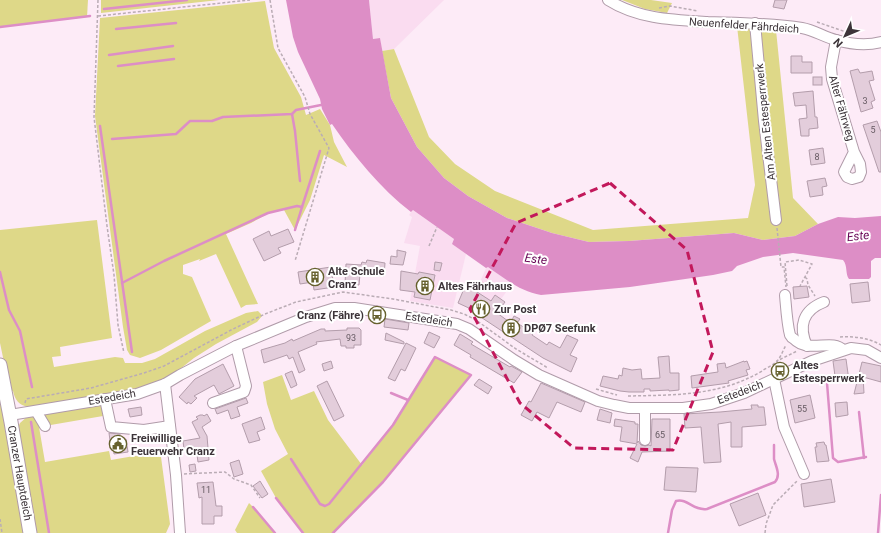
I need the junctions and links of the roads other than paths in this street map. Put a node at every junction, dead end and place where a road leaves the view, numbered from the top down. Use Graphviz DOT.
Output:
graph roads {
  1 [pos="608,0"];
  2 [pos="755,24"];
  3 [pos="836,40"];
  4 [pos="881,42"];
  5 [pos="854,152"];
  6 [pos="776,224"];
  7 [pos="786,290"];
  8 [pos="821,303"];
  9 [pos="236,346"];
  10 [pos="807,346"];
  11 [pos="843,350"];
  12 [pos="881,358"];
  13 [pos="0,365"];
  14 [pos="774,379"];
  15 [pos="165,384"];
  16 [pos="105,399"];
  17 [pos="213,403"];
  18 [pos="645,408"];
  19 [pos="36,411"];
  20 [pos="10,415"];
  21 [pos="45,426"];
  22 [pos="170,426"];
  23 [pos="645,440"];
  24 [pos="804,474"];
  25 [pos="30,533"];
  26 [pos="180,533"];
  1 -- 2 [label="street, Neuenfelder Fährdeich"];
  2 -- 3 [label="street, Neuenfelder Fährdeich"];
  2 -- 6 [label="street, Am Alten Estesperrwerk"];
  3 -- 4 [label="street, Neuenfelder Fährdeich"];
  3 -- 5 [label="street, Alter Fährweg"];
  7 -- 10 [label="street"];
  8 -- 10 [label="street"];
  9 -- 15 [label="street, Estedeich"];
  9 -- 17 [label="street"];
  9 -- 18 [label="street, Estedeich"];
  10 -- 11 [label="street"];
  11 -- 12 [label="street, Estedeich"];
  11 -- 14 [label="street, Estedeich"];
  13 -- 20 [label="main road, Cranzer Hauptdeich"];
  14 -- 18 [label="street, Estedeich"];
  14 -- 24 [label="street"];
  15 -- 16 [label="street, Estedeich"];
  15 -- 22 [label="street"];
  16 -- 19 [label="street, Estedeich"];
  16 -- 22 [label="street"];
  18 -- 23 [label="street"];
  19 -- 20 [label="street, Estedeich"];
  19 -- 21 [label="street"];
  20 -- 25 [label="main road, Cranzer Hauptdeich"];
  22 -- 26 [label="street"];
}
